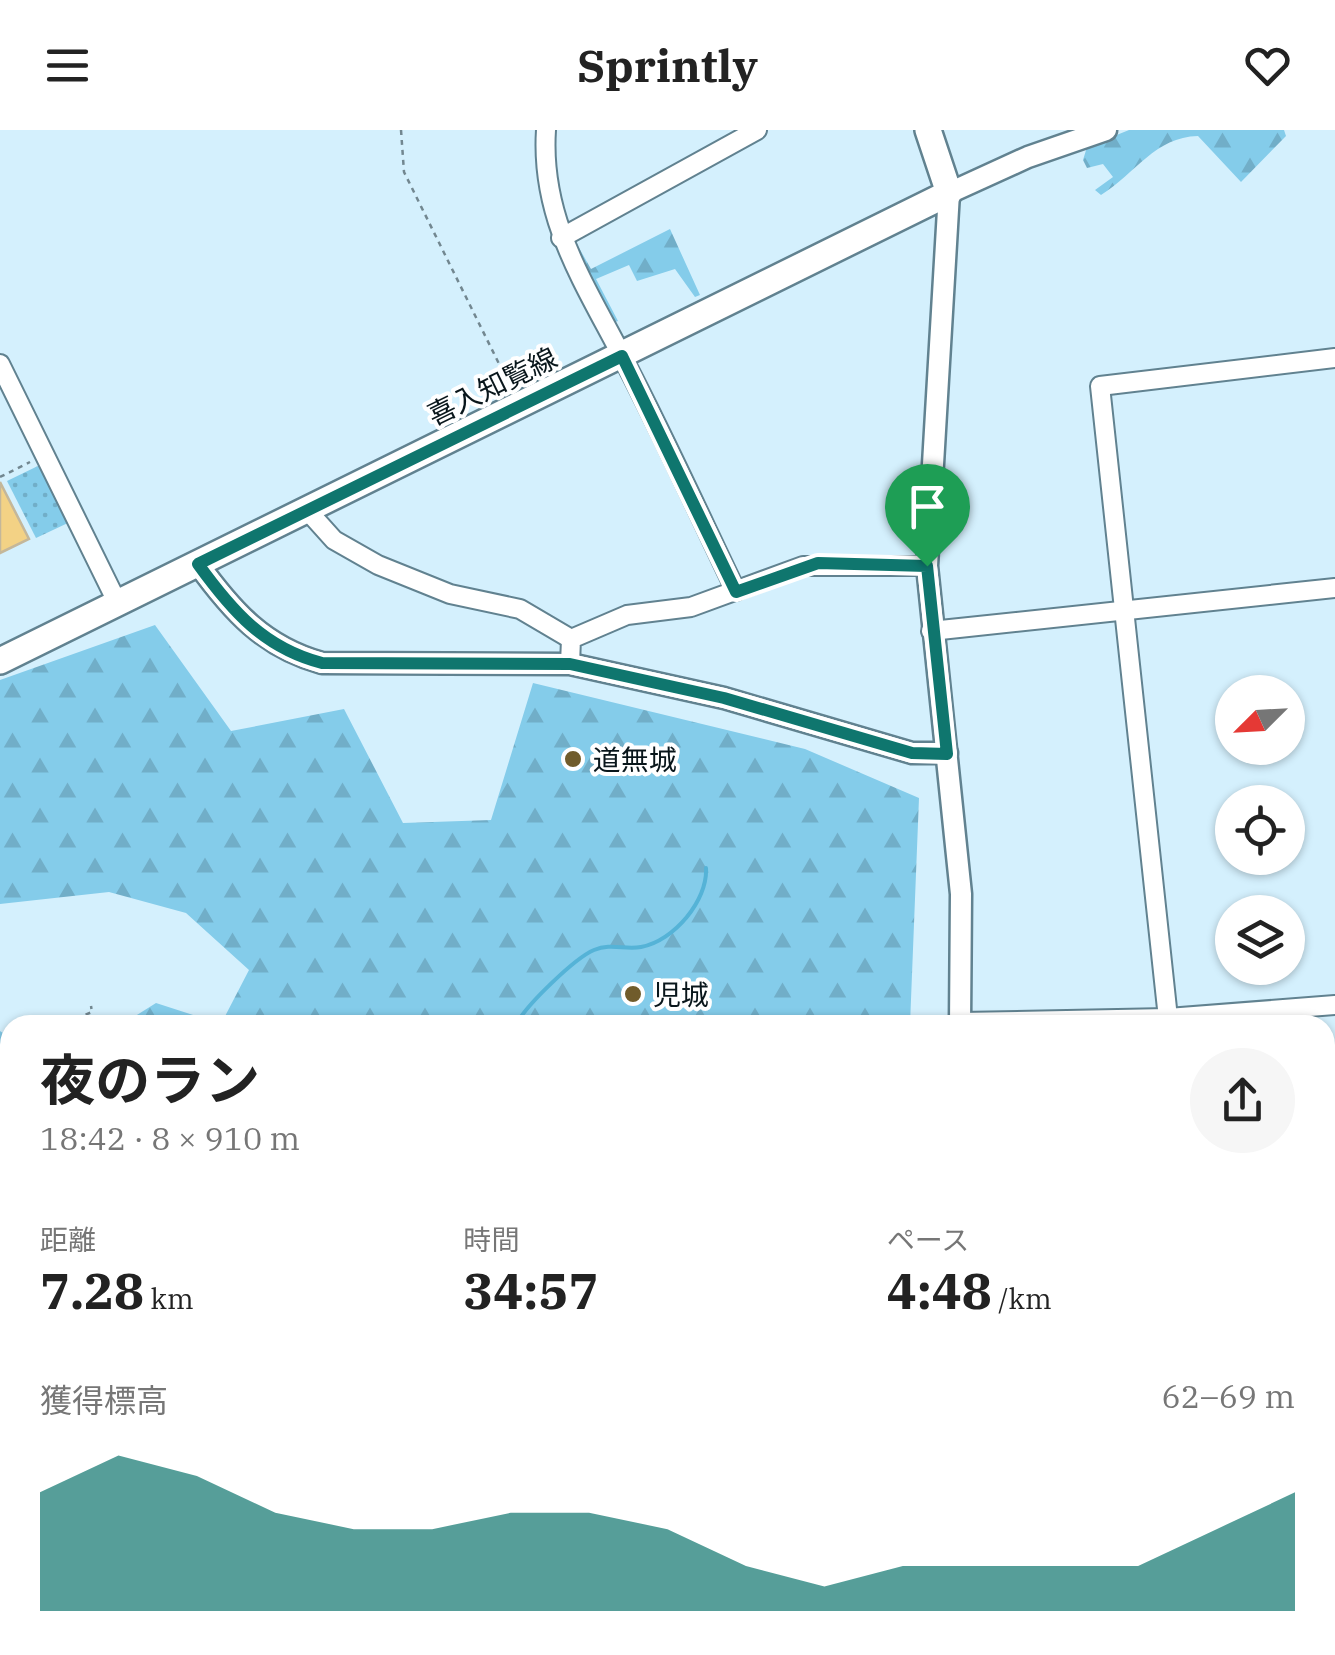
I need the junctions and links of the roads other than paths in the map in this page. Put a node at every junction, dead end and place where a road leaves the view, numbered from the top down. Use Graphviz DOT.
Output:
graph roads {
  1 [pos="546,130"];
  2 [pos="758,130"];
  3 [pos="928,130"];
  4 [pos="1106,130"];
  5 [pos="949,193"];
  6 [pos="560,238"];
  7 [pos="622,356"];
  8 [pos="1335,358"];
  9 [pos="0,364"];
  10 [pos="307,510"];
  11 [pos="198,564"];
  12 [pos="927,566"];
  13 [pos="1335,588"];
  14 [pos="736,592"];
  15 [pos="118,602"];
  16 [pos="1123,610"];
  17 [pos="931,630"];
  18 [pos="571,639"];
  19 [pos="0,661"];
  20 [pos="570,664"];
  21 [pos="947,754"];
  22 [pos="1335,1005"];
  23 [pos="961,1015"];
  24 [pos="1167,1015"];
  25 [pos="1207,1015"];
  1 -- 6 [label="street"];
  2 -- 6 [label="street"];
  3 -- 5 [label="main road"];
  4 -- 5 [label="street"];
  5 -- 7 [label="main road, 喜入知覧線"];
  5 -- 12 [label="street"];
  6 -- 7 [label="street"];
  7 -- 10 [label="main road, 喜入知覧線"];
  7 -- 14 [label="street"];
  8 -- 16 [label="street"];
  9 -- 15 [label="street"];
  10 -- 11 [label="main road, 喜入知覧線"];
  10 -- 18 [label="street"];
  11 -- 15 [label="main road, 喜入知覧線"];
  11 -- 20 [label="street"];
  12 -- 14 [label="street"];
  12 -- 17 [label="street"];
  13 -- 16 [label="street"];
  14 -- 18 [label="street"];
  15 -- 19 [label="main road, 喜入知覧線"];
  16 -- 17 [label="street"];
  16 -- 24 [label="street"];
  17 -- 21 [label="street"];
  18 -- 20 [label="street"];
  20 -- 21 [label="street"];
  21 -- 23 [label="street"];
  22 -- 25 [label="street"];
}
